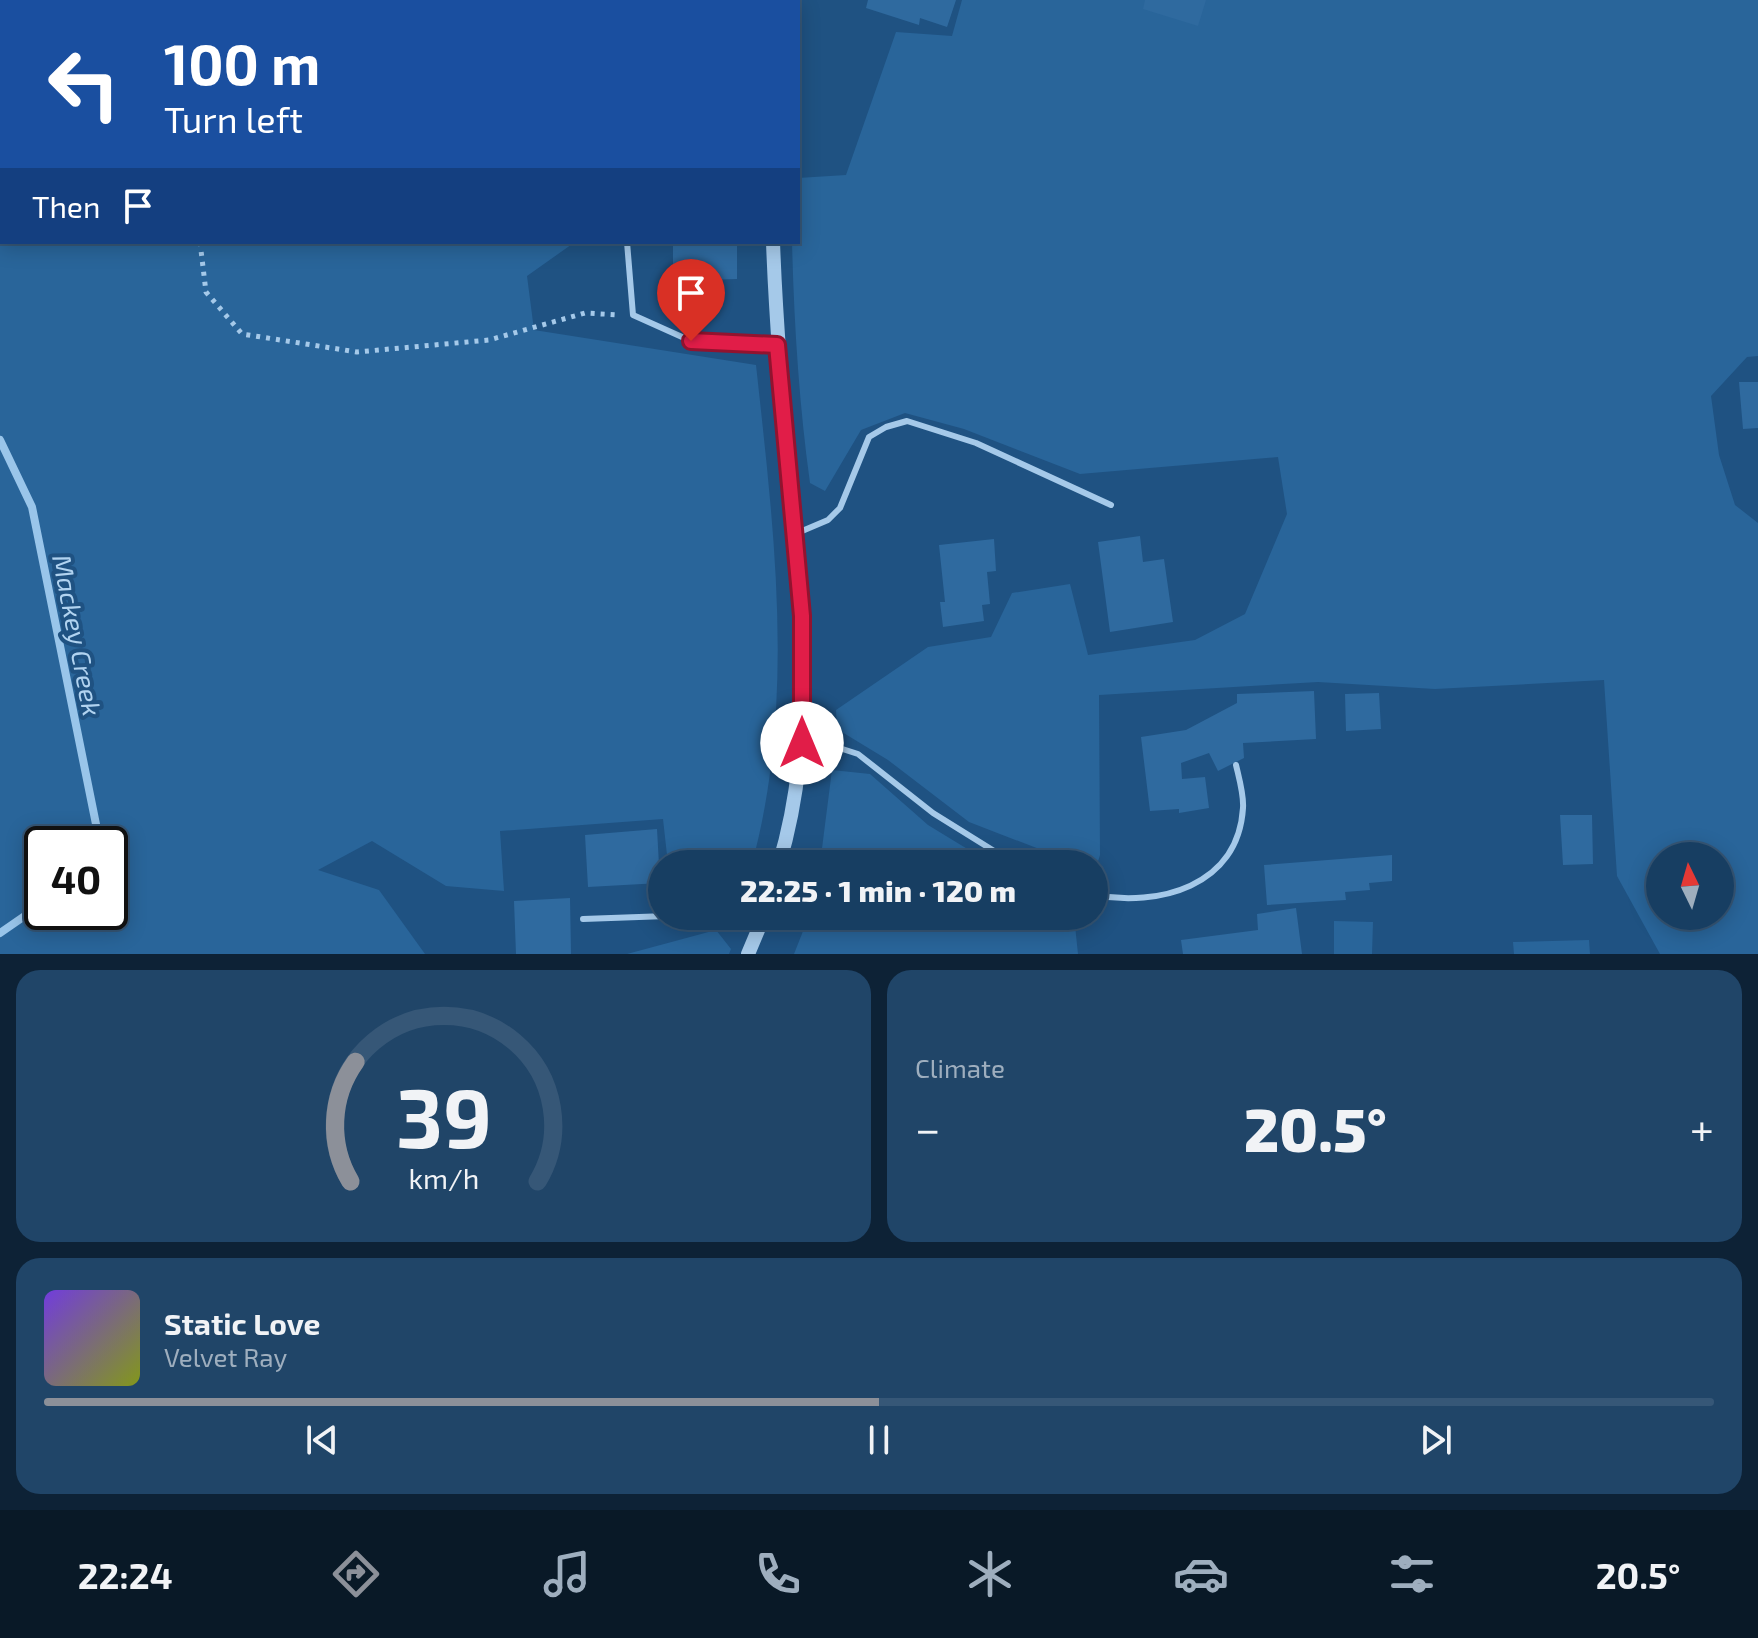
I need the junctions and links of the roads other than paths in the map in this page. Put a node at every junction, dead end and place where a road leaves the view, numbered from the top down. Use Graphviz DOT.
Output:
graph roads {
  1 [pos="627,244"];
  2 [pos="773,244"];
  3 [pos="777,345"];
  4 [pos="1111,505"];
  5 [pos="795,534"];
  6 [pos="802,749"];
  7 [pos="1236,765"];
  8 [pos="782,850"];
  9 [pos="992,850"];
  10 [pos="1108,897"];
  11 [pos="648,917"];
  12 [pos="583,919"];
  13 [pos="758,930"];
  14 [pos="748,954"];
  1 -- 3 [label="lane"];
  2 -- 3 [label="street"];
  3 -- 5 [label="street"];
  4 -- 5 [label="lane"];
  5 -- 6 [label="street"];
  6 -- 8 [label="street"];
  6 -- 9 [label="lane"];
  7 -- 10 [label="lane"];
  11 -- 12 [label="lane"];
  13 -- 14 [label="street"];
}
